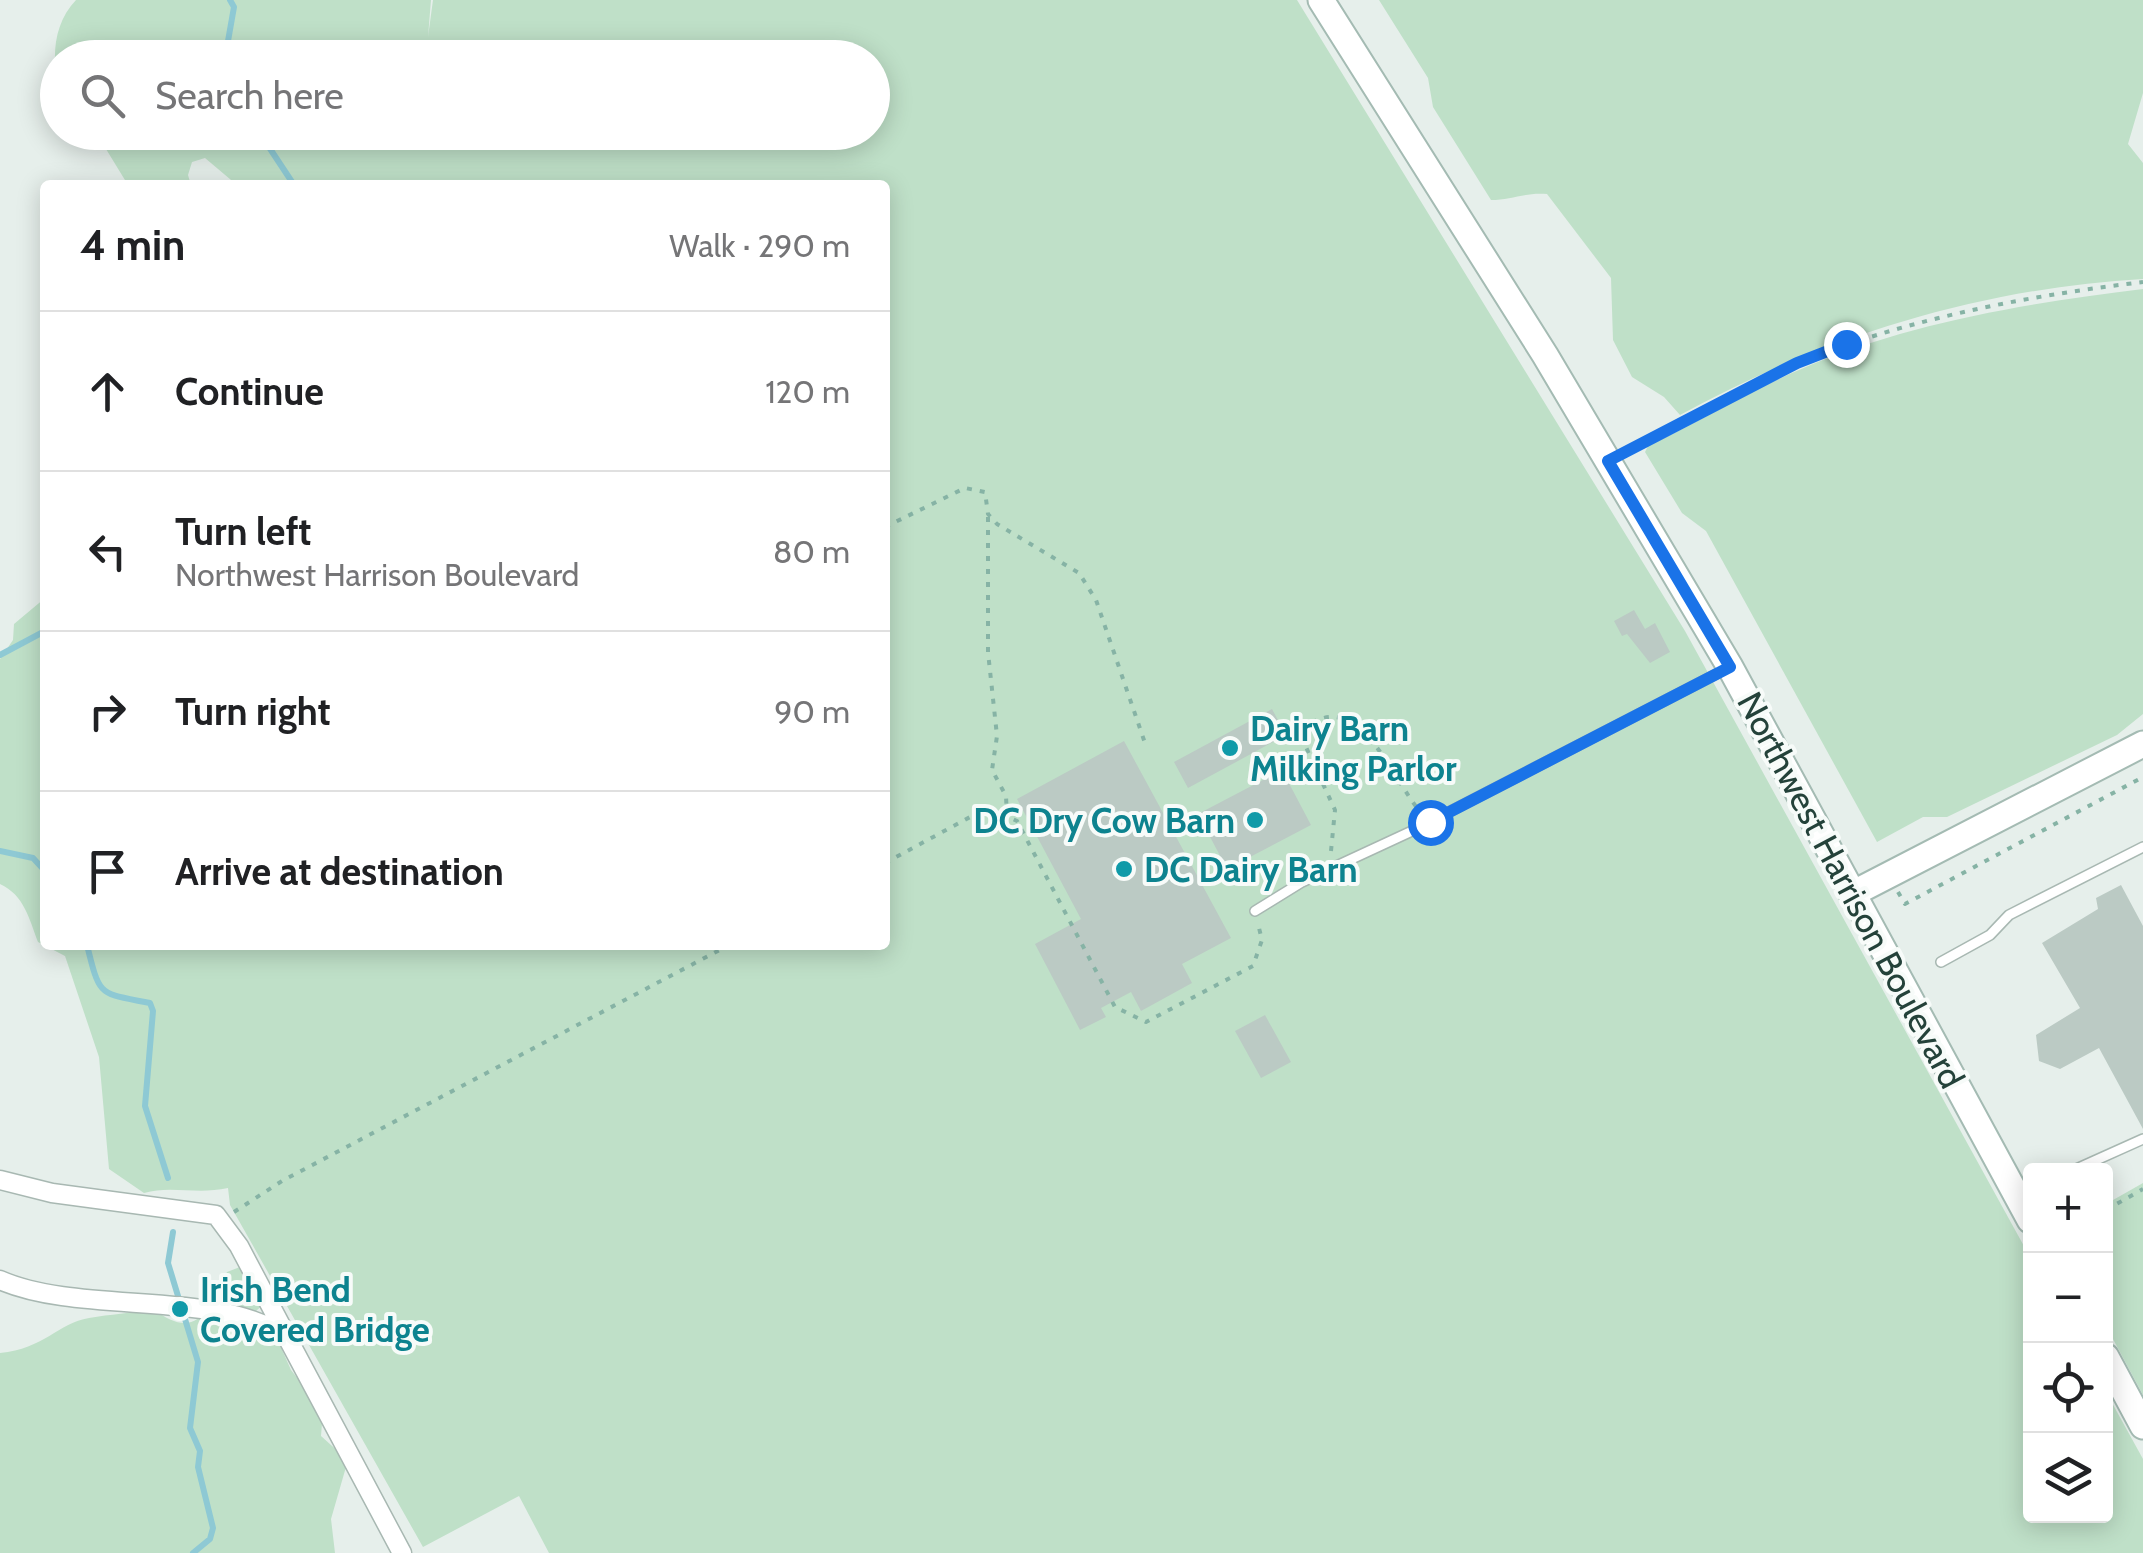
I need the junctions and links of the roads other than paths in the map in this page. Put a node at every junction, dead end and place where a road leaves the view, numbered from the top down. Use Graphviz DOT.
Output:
graph roads {
  1 [pos="1321,0"];
  2 [pos="1730,667"];
  3 [pos="2143,744"];
  4 [pos="2143,847"];
  5 [pos="1852,894"];
  6 [pos="1254,910"];
  7 [pos="1940,962"];
  8 [pos="2143,1139"];
  9 [pos="2090,1163"];
  10 [pos="0,1180"];
  11 [pos="2023,1198"];
  12 [pos="0,1280"];
  13 [pos="288,1339"];
  14 [pos="2113,1370"];
  15 [pos="2143,1426"];
  16 [pos="402,1553"];
  1 -- 2 [label="main road, Northwest Harrison Boulevard"];
  2 -- 5 [label="main road, Northwest Harrison Boulevard"];
  2 -- 6 [label="lane"];
  3 -- 5 [label="main road"];
  4 -- 7 [label="lane"];
  5 -- 11 [label="main road, Northwest Harrison Boulevard"];
  8 -- 9 [label="lane"];
  10 -- 13 [label="street"];
  12 -- 13 [label="street"];
  13 -- 16 [label="street"];
  14 -- 15 [label="main road"];
}
